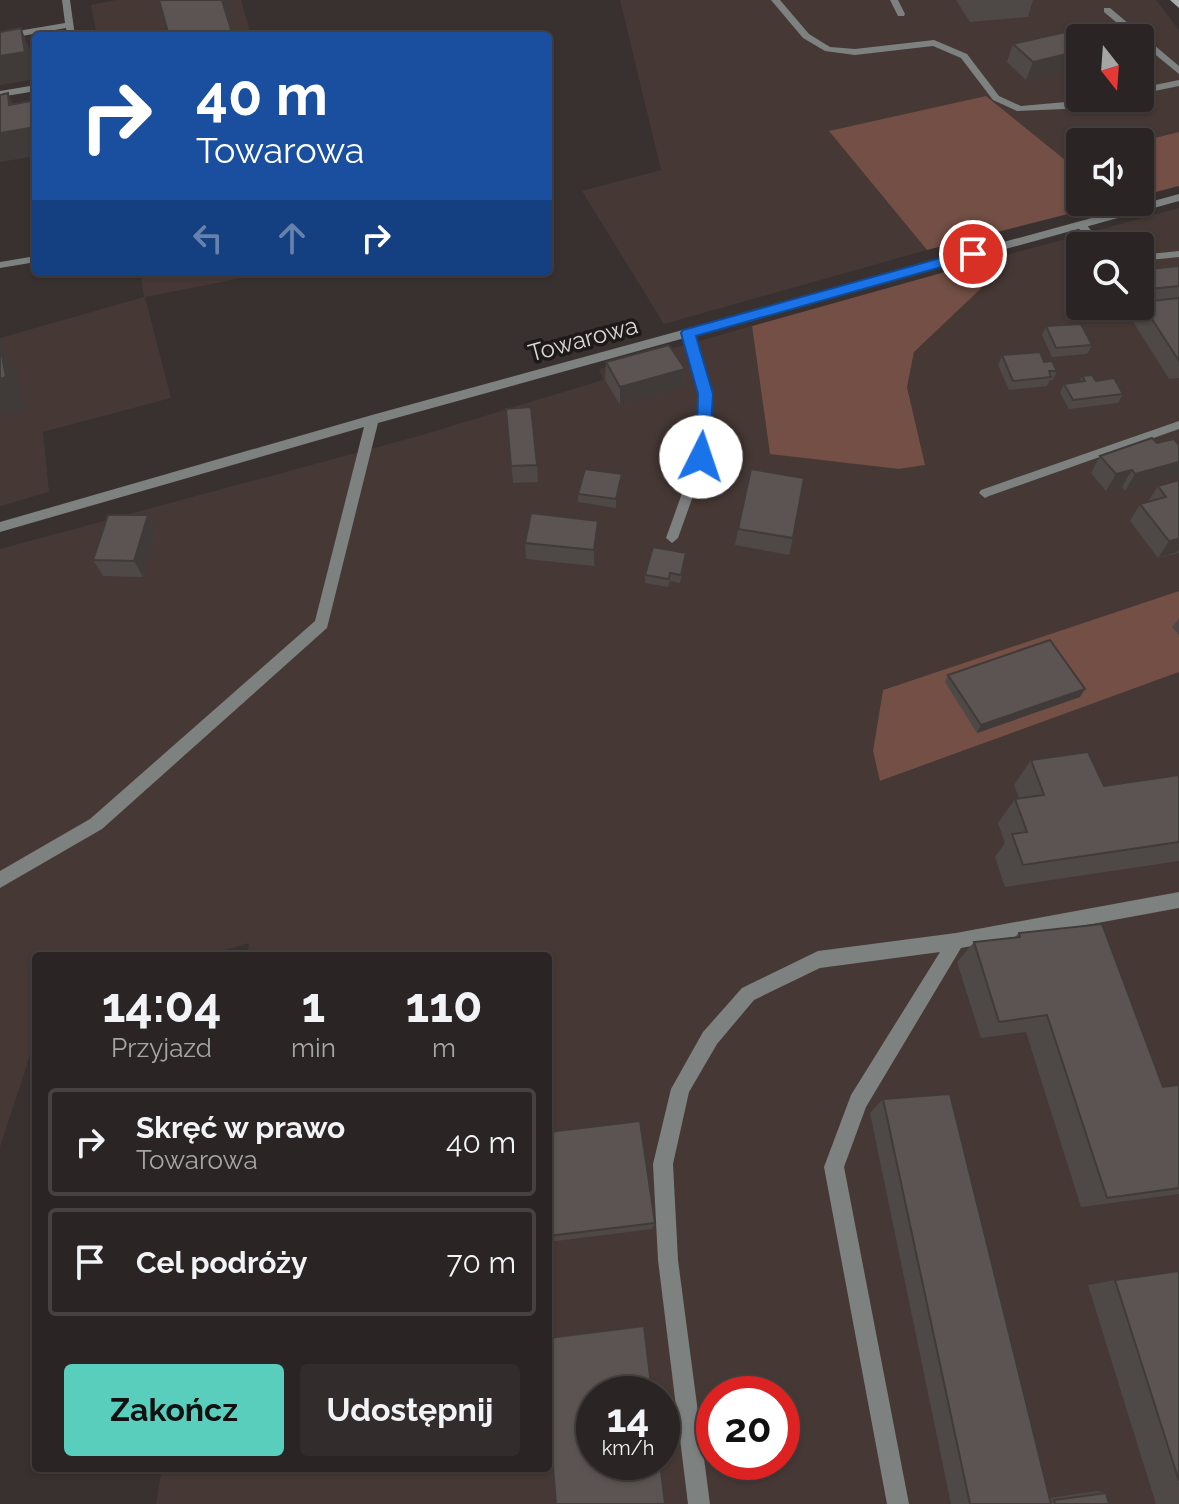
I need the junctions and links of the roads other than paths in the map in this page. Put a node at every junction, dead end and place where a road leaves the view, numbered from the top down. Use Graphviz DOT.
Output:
graph roads {
  1 [pos="66,0"];
  2 [pos="775,0"];
  3 [pos="894,0"];
  4 [pos="1107,10"];
  5 [pos="901,14"];
  6 [pos="70,31"];
  7 [pos="32,34"];
  8 [pos="0,37"];
  9 [pos="1179,71"];
  10 [pos="1179,83"];
  11 [pos="1154,88"];
  12 [pos="32,89"];
  13 [pos="0,94"];
  14 [pos="1066,106"];
  15 [pos="1179,197"];
  16 [pos="1081,225"];
  17 [pos="1087,232"];
  18 [pos="1179,254"];
  19 [pos="1154,257"];
  20 [pos="32,260"];
  21 [pos="0,265"];
  22 [pos="688,333"];
  23 [pos="372,420"];
  24 [pos="1179,425"];
  25 [pos="985,493"];
  26 [pos="0,527"];
  27 [pos="672,538"];
  28 [pos="0,880"];
  29 [pos="1179,900"];
  30 [pos="956,941"];
  31 [pos="699,1504"];
  32 [pos="898,1504"];
  1 -- 6 [label="lane"];
  2 -- 14 [label="lane"];
  3 -- 5 [label="lane"];
  4 -- 9 [label="lane"];
  7 -- 8 [label="lane"];
  10 -- 11 [label="lane"];
  12 -- 13 [label="lane"];
  15 -- 16 [label="street, Towarowa"];
  16 -- 17 [label="lane"];
  16 -- 22 [label="street, Towarowa"];
  18 -- 19 [label="lane"];
  20 -- 21 [label="lane"];
  22 -- 23 [label="street, Towarowa"];
  22 -- 27 [label="lane"];
  23 -- 26 [label="street, Towarowa"];
  23 -- 28 [label="street"];
  24 -- 25 [label="lane"];
  29 -- 30 [label="street"];
  30 -- 31 [label="street"];
  30 -- 32 [label="street"];
}
